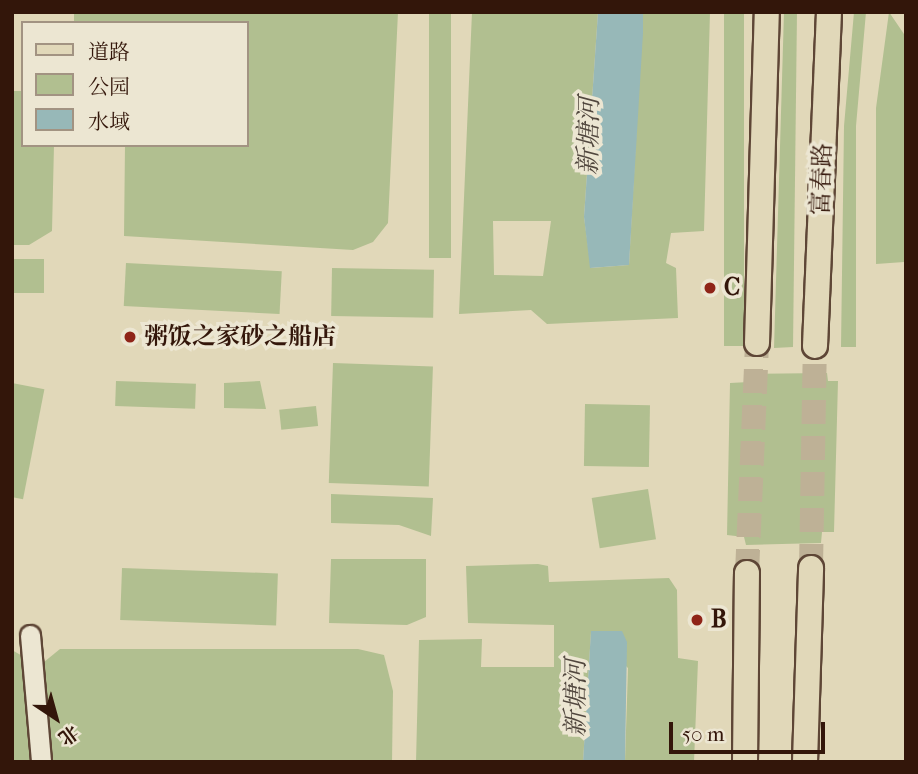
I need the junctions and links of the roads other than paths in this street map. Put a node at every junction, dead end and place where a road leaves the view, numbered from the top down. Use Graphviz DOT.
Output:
graph roads {
  1 [pos="767,12"];
  2 [pos="829,12"];
  3 [pos="757,343"];
  4 [pos="815,346"];
  5 [pos="811,568"];
  6 [pos="747,573"];
  7 [pos="30,635"];
  8 [pos="41,762"];
  9 [pos="745,762"];
  10 [pos="805,762"];
  1 -- 3 [label="main road"];
  2 -- 4 [label="main road, 富春路"];
  5 -- 10 [label="main road"];
  6 -- 9 [label="main road"];
  7 -- 8 [label="street"];
}
